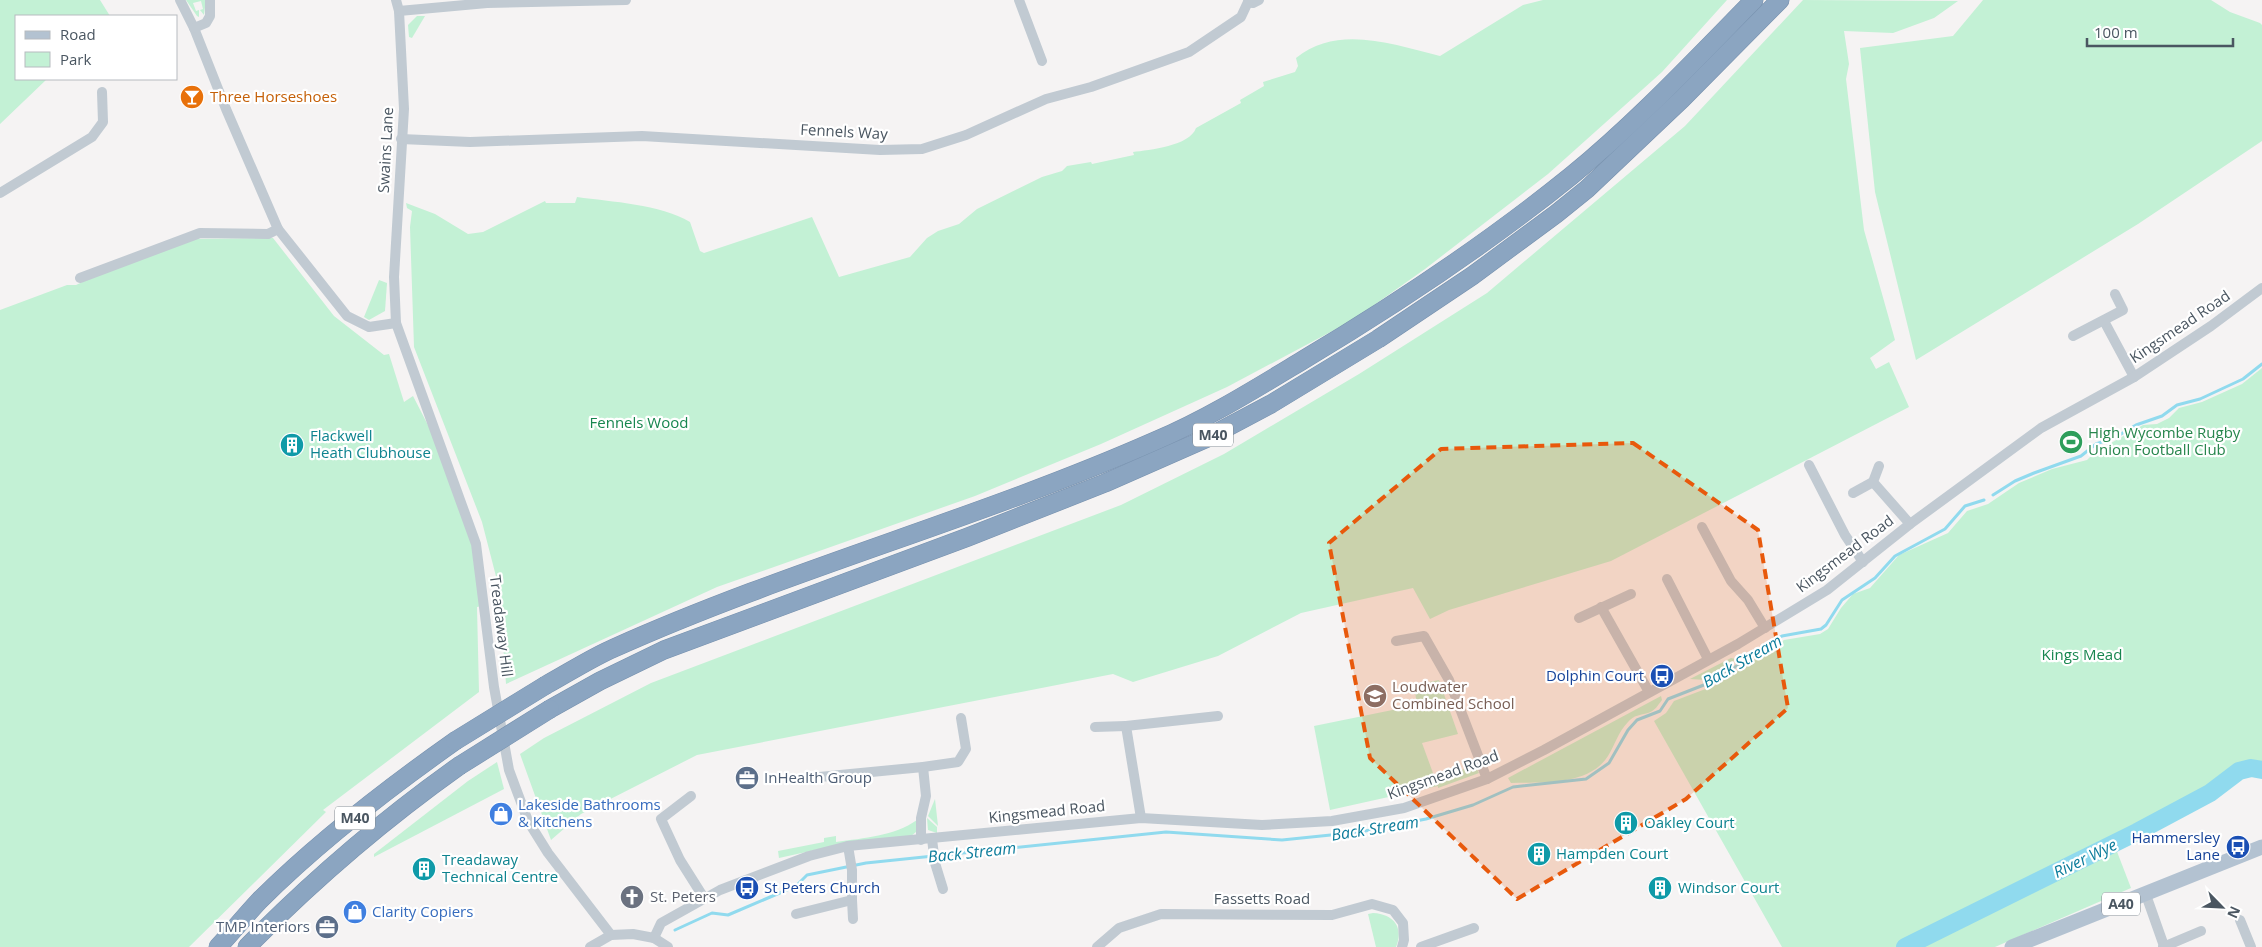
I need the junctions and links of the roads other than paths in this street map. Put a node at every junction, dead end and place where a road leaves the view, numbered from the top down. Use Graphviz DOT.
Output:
graph roads {
  1 [pos="180,0"];
  2 [pos="210,0"];
  3 [pos="396,0"];
  4 [pos="626,0"];
  5 [pos="1019,0"];
  6 [pos="1259,0"];
  7 [pos="1754,0"];
  8 [pos="1780,0"];
  9 [pos="1248,1"];
  10 [pos="399,11"];
  11 [pos="194,28"];
  12 [pos="1042,61"];
  13 [pos="102,92"];
  14 [pos="401,139"];
  15 [pos="0,193"];
  16 [pos="278,229"];
  17 [pos="80,278"];
  18 [pos="2262,288"];
  19 [pos="2114,294"];
  20 [pos="394,303"];
  21 [pos="2104,321"];
  22 [pos="396,323"];
  23 [pos="2073,336"];
  24 [pos="2134,377"];
  25 [pos="1809,465"];
  26 [pos="1879,466"];
  27 [pos="1873,482"];
  28 [pos="1853,493"];
  29 [pos="1910,524"];
  30 [pos="1702,527"];
  31 [pos="1863,562"];
  32 [pos="1667,579"];
  33 [pos="1631,594"];
  34 [pos="1601,607"];
  35 [pos="1579,618"];
  36 [pos="1765,628"];
  37 [pos="1396,641"];
  38 [pos="1708,659"];
  39 [pos="1649,692"];
  40 [pos="1218,716"];
  41 [pos="961,718"];
  42 [pos="1126,726"];
  43 [pos="1095,727"];
  44 [pos="924,767"];
  45 [pos="809,778"];
  46 [pos="1487,779"];
  47 [pos="691,796"];
  48 [pos="1141,818"];
  49 [pos="932,839"];
  50 [pos="921,840"];
  51 [pos="848,846"];
  52 [pos="2262,847"];
  53 [pos="943,889"];
  54 [pos="2146,895"];
  55 [pos="704,898"];
  56 [pos="852,900"];
  57 [pos="796,914"];
  58 [pos="853,920"];
  59 [pos="2240,920"];
  60 [pos="1474,928"];
  61 [pos="2201,931"];
  62 [pos="611,935"];
  63 [pos="654,938"];
  64 [pos="218,947"];
  65 [pos="247,947"];
  66 [pos="590,947"];
  67 [pos="668,947"];
  68 [pos="1098,947"];
  69 [pos="1402,947"];
  70 [pos="1421,947"];
  71 [pos="2012,947"];
  72 [pos="2164,947"];
  73 [pos="2251,947"];
  1 -- 11 [label="street"];
  2 -- 11 [label="street"];
  3 -- 10 [label="street, Swains Lane"];
  4 -- 10 [label="street"];
  5 -- 12 [label="street"];
  6 -- 9 [label="street"];
  7 -- 64 [label="highway, M40, bridge"];
  8 -- 65 [label="highway, M40, bridge"];
  9 -- 14 [label="street, Fennels Way"];
  10 -- 14 [label="street, Swains Lane"];
  11 -- 16 [label="street"];
  13 -- 15 [label="street"];
  14 -- 20 [label="street, Swains Lane"];
  16 -- 17 [label="street"];
  16 -- 22 [label="street"];
  18 -- 24 [label="street, Kingsmead Road"];
  19 -- 21 [label="street"];
  20 -- 22 [label="street, Treadaway Hill"];
  21 -- 23 [label="street"];
  21 -- 24 [label="street"];
  22 -- 62 [label="street, Treadaway Hill"];
  24 -- 29 [label="street, Kingsmead Road"];
  25 -- 31 [label="street"];
  26 -- 27 [label="street"];
  27 -- 28 [label="street"];
  27 -- 29 [label="street"];
  29 -- 31 [label="street, Kingsmead Road"];
  30 -- 36 [label="street"];
  31 -- 36 [label="street, Kingsmead Road"];
  32 -- 38 [label="street"];
  33 -- 34 [label="street"];
  34 -- 35 [label="street"];
  34 -- 39 [label="street"];
  36 -- 38 [label="street, Kingsmead Road"];
  37 -- 46 [label="street"];
  38 -- 39 [label="street, Kingsmead Road"];
  39 -- 46 [label="street, Kingsmead Road"];
  40 -- 42 [label="street"];
  41 -- 44 [label="street"];
  42 -- 43 [label="street"];
  42 -- 48 [label="street"];
  44 -- 45 [label="street"];
  44 -- 50 [label="street"];
  46 -- 48 [label="street, Kingsmead Road"];
  47 -- 55 [label="street"];
  48 -- 49 [label="street, Kingsmead Road"];
  49 -- 50 [label="street, Kingsmead Road"];
  49 -- 53 [label="street"];
  50 -- 51 [label="street, Kingsmead Road"];
  51 -- 55 [label="street, Kingsmead Road"];
  51 -- 56 [label="street"];
  52 -- 54 [label="main road, A40"];
  54 -- 71 [label="main road, A40"];
  54 -- 72 [label="street"];
  55 -- 63 [label="street, Kingsmead Road"];
  56 -- 57 [label="street"];
  56 -- 58 [label="street"];
  59 -- 73 [label="street"];
  60 -- 70 [label="street"];
  61 -- 72 [label="street"];
  62 -- 63 [label="street"];
  62 -- 66 [label="street"];
  63 -- 67 [label="street"];
  68 -- 69 [label="street, Fassetts Road"];
}
